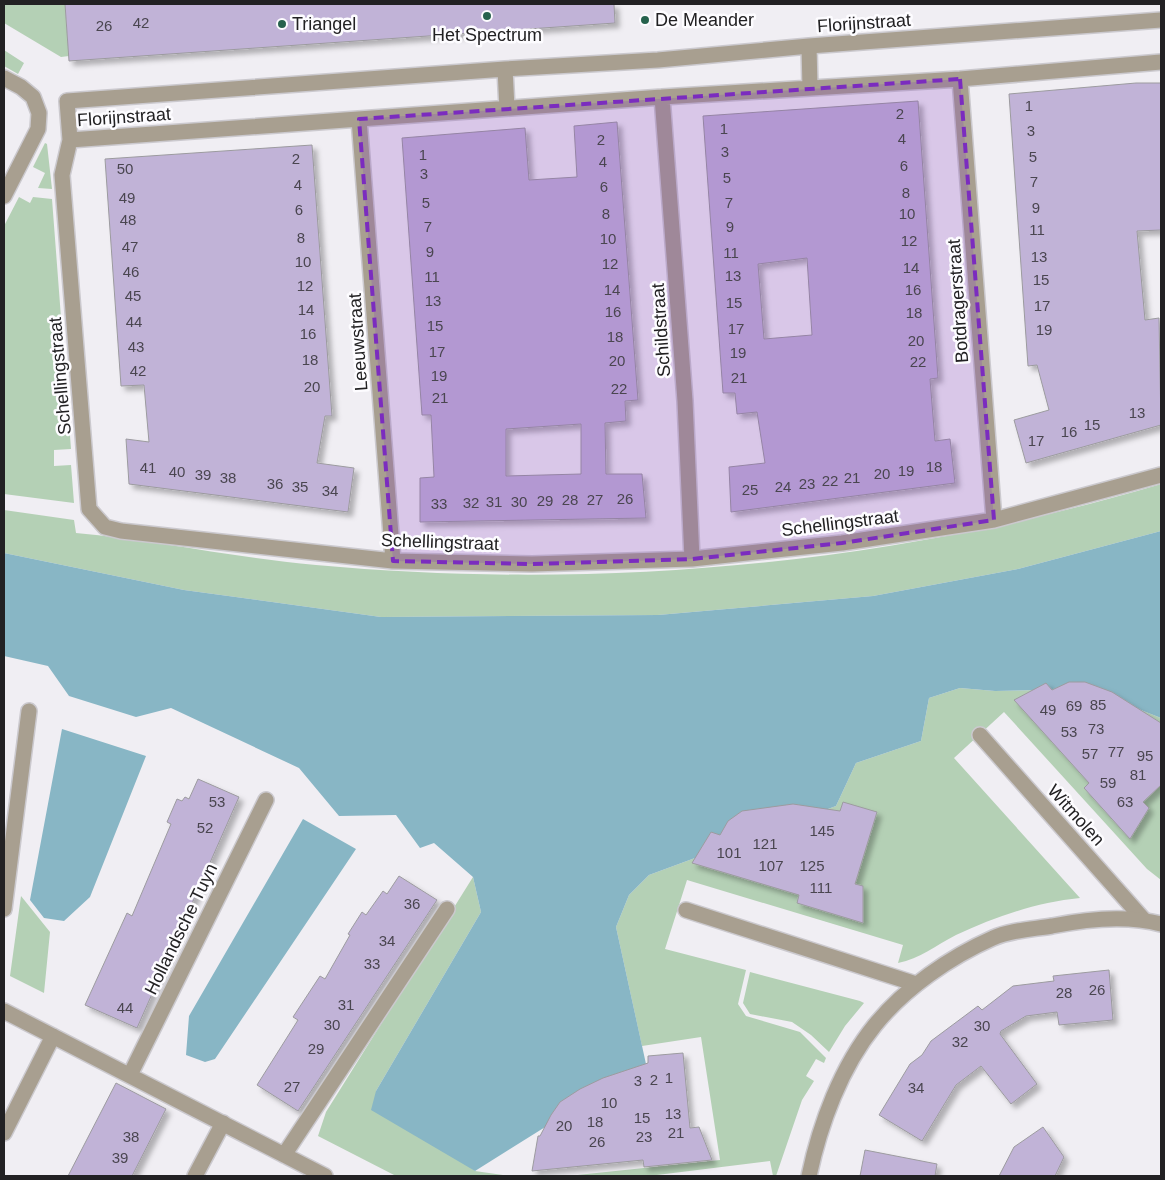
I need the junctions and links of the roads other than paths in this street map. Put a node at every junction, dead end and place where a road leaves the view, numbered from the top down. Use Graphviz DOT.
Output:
graph roads {
  1 [pos="1161,20"];
  2 [pos="809,46"];
  3 [pos="1161,62"];
  4 [pos="505,68"];
  5 [pos="4,78"];
  6 [pos="960,79"];
  7 [pos="810,88"];
  8 [pos="662,97"];
  9 [pos="507,108"];
  10 [pos="359,119"];
  11 [pos="70,140"];
  12 [pos="4,196"];
  13 [pos="1161,475"];
  14 [pos="994,520"];
  15 [pos="692,559"];
  16 [pos="393,561"];
  17 [pos="29,711"];
  18 [pos="980,735"];
  19 [pos="266,800"];
  20 [pos="447,909"];
  21 [pos="4,910"];
  22 [pos="686,910"];
  23 [pos="1144,920"];
  24 [pos="1161,924"];
  25 [pos="916,984"];
  26 [pos="4,1011"];
  27 [pos="53,1036"];
  28 [pos="130,1075"];
  29 [pos="223,1123"];
  30 [pos="4,1133"];
  31 [pos="284,1155"];
  32 [pos="195,1176"];
  33 [pos="325,1176"];
  34 [pos="809,1176"];
  1 -- 2 [label="street, Florijnstraat"];
  2 -- 4 [label="street, Florijnstraat"];
  2 -- 7 [label="street, Florijnstraat"];
  3 -- 6 [label="street, Florijnstraat"];
  4 -- 9 [label="street"];
  4 -- 11 [label="street, Florijnstraat"];
  5 -- 12 [label="street"];
  6 -- 7 [label="street, Florijnstraat"];
  6 -- 14 [label="street, Botdragerstraat"];
  7 -- 8 [label="street, Florijnstraat"];
  8 -- 9 [label="street, Florijnstraat"];
  8 -- 15 [label="street, Schildstraat"];
  9 -- 10 [label="street, Florijnstraat"];
  10 -- 11 [label="street, Florijnstraat"];
  10 -- 16 [label="street, Leeuwstraat"];
  11 -- 16 [label="street, Schellingstraat"];
  13 -- 14 [label="street, Schellingstraat"];
  14 -- 15 [label="street, Schellingstraat"];
  15 -- 16 [label="street, Schellingstraat"];
  17 -- 21 [label="street"];
  18 -- 23 [label="street, Witmolen"];
  19 -- 28 [label="street, Hollandsche Tuyn"];
  20 -- 31 [label="street"];
  22 -- 25 [label="street"];
  23 -- 24 [label="street"];
  23 -- 25 [label="street"];
  25 -- 34 [label="street"];
  26 -- 27 [label="street"];
  27 -- 28 [label="street"];
  27 -- 30 [label="street"];
  28 -- 29 [label="street"];
  29 -- 31 [label="street"];
  29 -- 32 [label="street"];
  31 -- 33 [label="street"];
}
